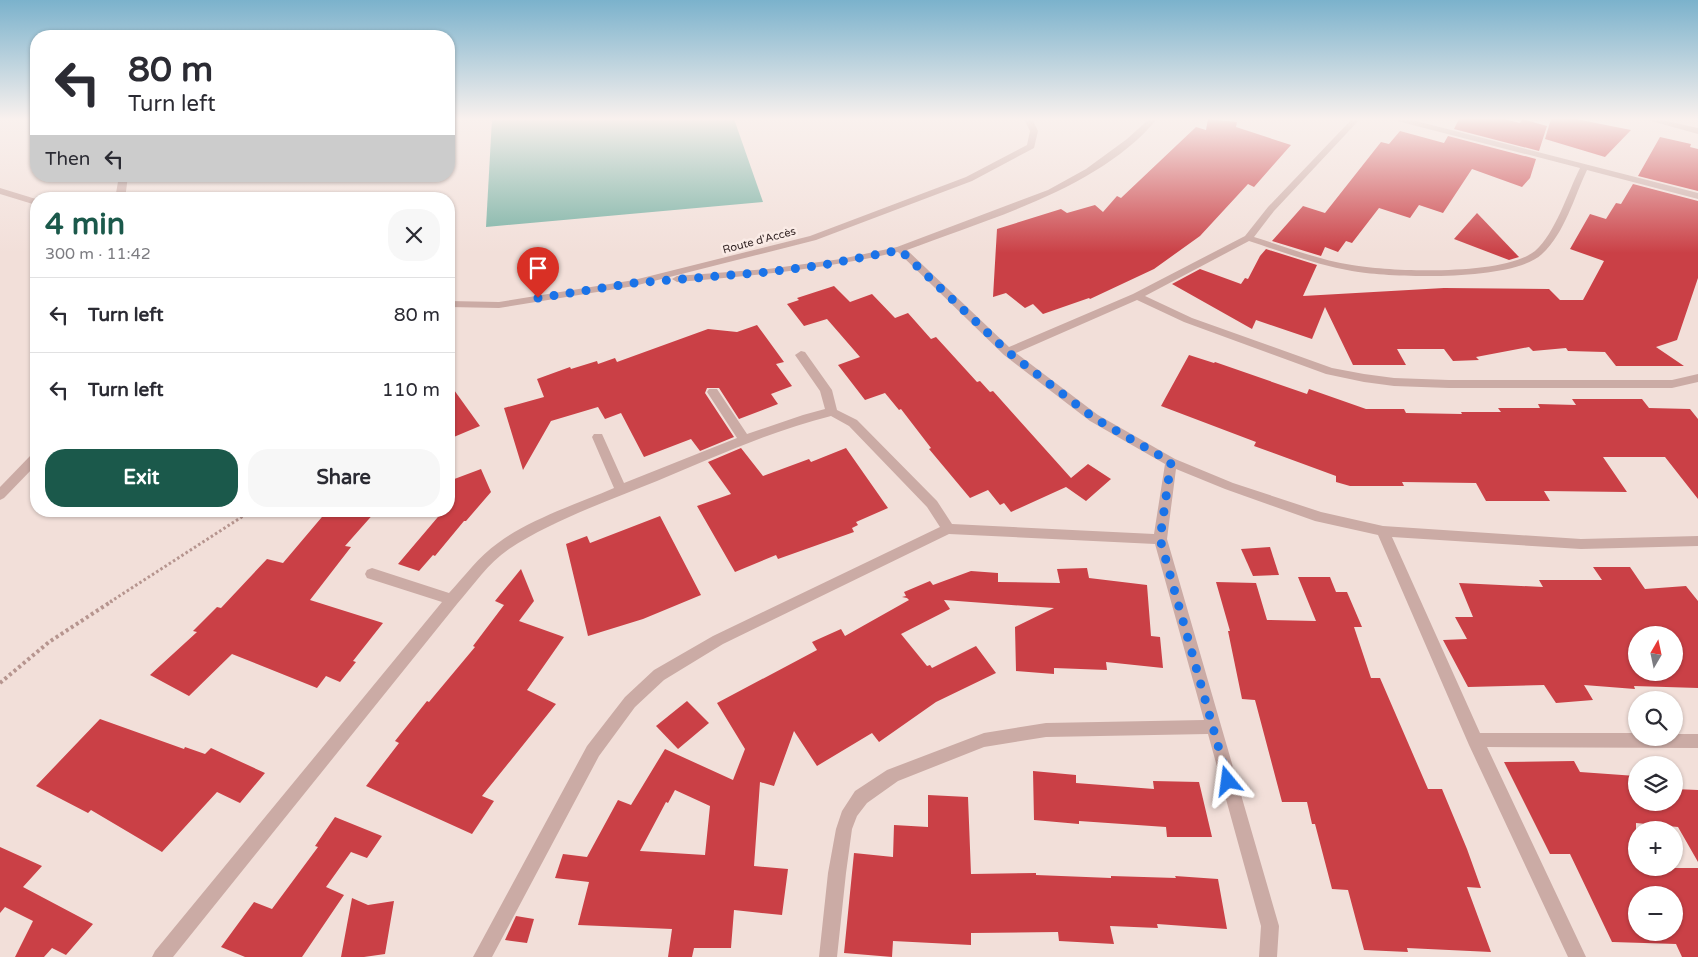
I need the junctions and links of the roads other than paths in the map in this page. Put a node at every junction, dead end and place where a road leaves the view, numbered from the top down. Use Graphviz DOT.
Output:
graph roads {
  1 [pos="998,164"];
  2 [pos="1098,164"];
  3 [pos="1314,164"];
  4 [pos="1575,164"];
  5 [pos="1584,166"];
  6 [pos="0,191"];
  7 [pos="1698,196"];
  8 [pos="30,200"];
  9 [pos="1248,238"];
  10 [pos="900,250"];
  11 [pos="634,283"];
  12 [pos="1137,296"];
  13 [pos="455,304"];
  14 [pos="1008,352"];
  15 [pos="801,355"];
  16 [pos="1698,378"];
  17 [pos="713,392"];
  18 [pos="832,412"];
  19 [pos="598,437"];
  20 [pos="744,440"];
  21 [pos="1171,462"];
  22 [pos="30,464"];
  23 [pos="621,490"];
  24 [pos="0,495"];
  25 [pos="948,529"];
  26 [pos="1383,531"];
  27 [pos="1160,539"];
  28 [pos="1698,541"];
  29 [pos="372,574"];
  30 [pos="452,600"];
  31 [pos="1213,727"];
  32 [pos="1474,740"];
  33 [pos="1698,741"];
  34 [pos="161,957"];
  35 [pos="482,957"];
  36 [pos="828,957"];
  37 [pos="1268,957"];
  38 [pos="1577,957"];
  1 -- 11 [label="street, Route d'Accès"];
  2 -- 10 [label="street"];
  3 -- 9 [label="street"];
  4 -- 5 [label="street"];
  5 -- 7 [label="street"];
  5 -- 9 [label="street"];
  6 -- 8 [label="street"];
  9 -- 12 [label="street"];
  10 -- 11 [label="street"];
  10 -- 14 [label="street"];
  11 -- 13 [label="street, Route d'Accès"];
  12 -- 14 [label="street"];
  12 -- 16 [label="street"];
  14 -- 21 [label="street"];
  15 -- 18 [label="street"];
  17 -- 20 [label="street"];
  18 -- 20 [label="street"];
  18 -- 25 [label="street"];
  19 -- 23 [label="street"];
  20 -- 23 [label="street"];
  21 -- 26 [label="street"];
  21 -- 27 [label="street"];
  22 -- 24 [label="street"];
  23 -- 30 [label="street"];
  25 -- 27 [label="street"];
  25 -- 35 [label="street"];
  26 -- 28 [label="street"];
  26 -- 32 [label="street"];
  27 -- 31 [label="street"];
  29 -- 30 [label="street"];
  30 -- 34 [label="street"];
  31 -- 36 [label="street"];
  31 -- 37 [label="street"];
  32 -- 33 [label="street"];
  32 -- 38 [label="street"];
}
